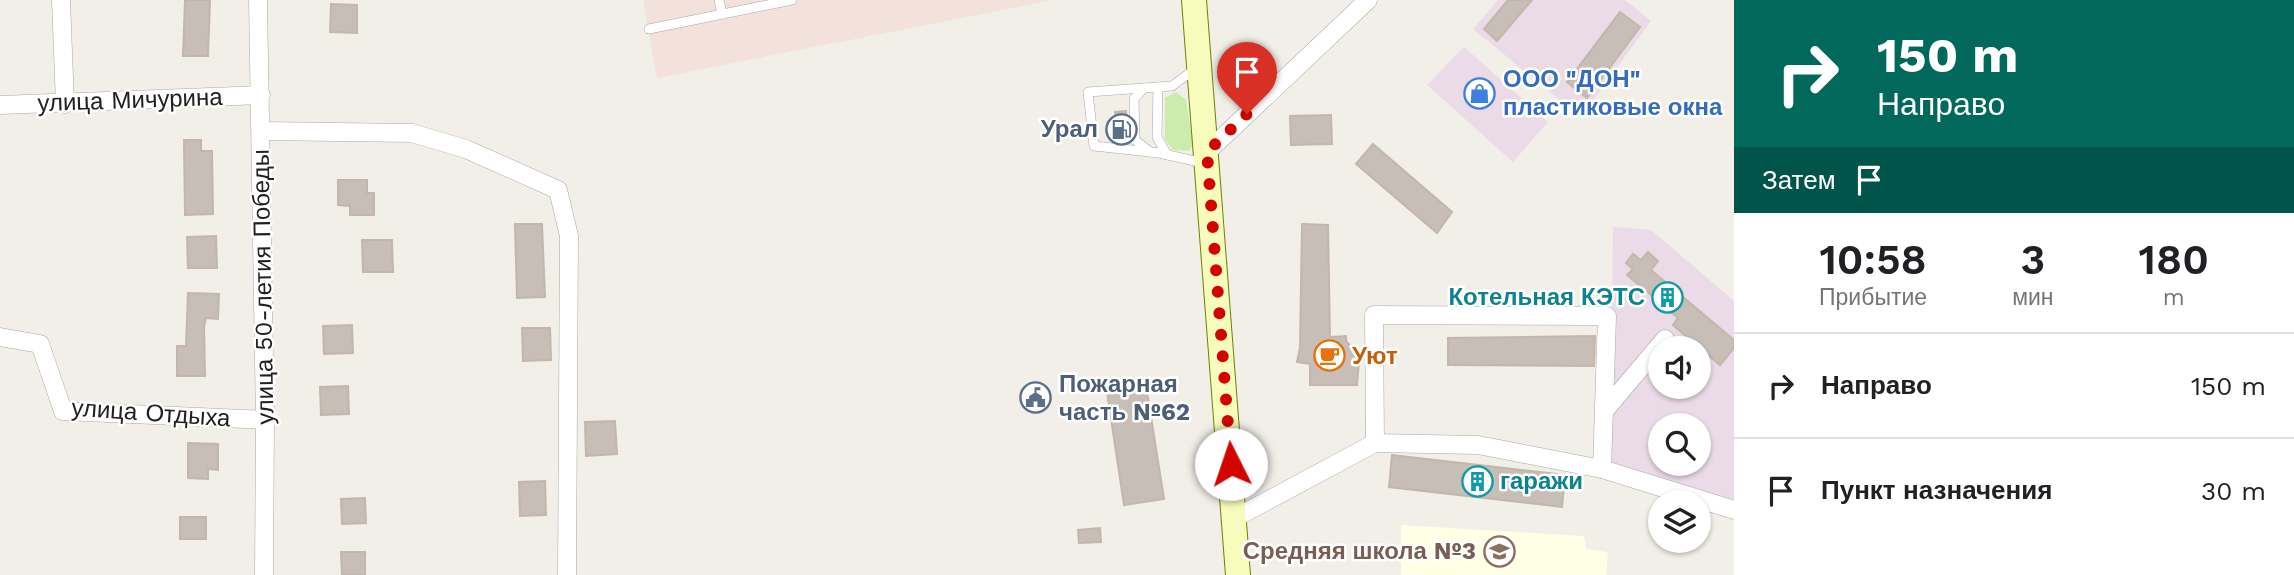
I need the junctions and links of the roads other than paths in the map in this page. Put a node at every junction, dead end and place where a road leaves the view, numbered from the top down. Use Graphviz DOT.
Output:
graph roads {
  1 [pos="61,0"];
  2 [pos="258,0"];
  3 [pos="719,0"];
  4 [pos="792,0"];
  5 [pos="1194,0"];
  6 [pos="1368,0"];
  7 [pos="722,14"];
  8 [pos="649,29"];
  9 [pos="1200,66"];
  10 [pos="1158,87"];
  11 [pos="1144,88"];
  12 [pos="261,95"];
  13 [pos="65,103"];
  14 [pos="0,106"];
  15 [pos="261,131"];
  16 [pos="1151,152"];
  17 [pos="1167,155"];
  18 [pos="1207,158"];
  19 [pos="0,337"];
  20 [pos="1648,359"];
  21 [pos="1605,410"];
  22 [pos="265,420"];
  23 [pos="1375,443"];
  24 [pos="1602,469"];
  25 [pos="1734,510"];
  26 [pos="1235,518"];
  27 [pos="253,575"];
  28 [pos="264,575"];
  29 [pos="567,575"];
  30 [pos="1238,575"];
  1 -- 13 [label="street"];
  2 -- 12 [label="street, улица 50-летия Победы"];
  3 -- 7 [label="lane"];
  4 -- 7 [label="lane"];
  5 -- 9 [label="main road"];
  6 -- 18 [label="street"];
  7 -- 8 [label="lane"];
  9 -- 10 [label="lane"];
  9 -- 18 [label="main road"];
  10 -- 11 [label="lane"];
  10 -- 17 [label="lane"];
  11 -- 16 [label="lane"];
  11 -- 16 [label="lane"];
  12 -- 13 [label="street, улица Мичурина"];
  12 -- 15 [label="street, улица 50-летия Победы"];
  13 -- 14 [label="street, улица Мичурина"];
  15 -- 22 [label="street, улица 50-летия Победы"];
  15 -- 29 [label="street"];
  16 -- 17 [label="lane"];
  17 -- 18 [label="lane"];
  18 -- 26 [label="main road"];
  19 -- 22 [label="street, улица Отдыха"];
  20 -- 21 [label="street"];
  21 -- 23 [label="street"];
  21 -- 24 [label="street"];
  22 -- 28 [label="street, улица 50-летия Победы"];
  23 -- 24 [label="street"];
  23 -- 26 [label="street"];
  24 -- 25 [label="street"];
  26 -- 30 [label="main road"];
  27 -- 28 [label="street"];
}
